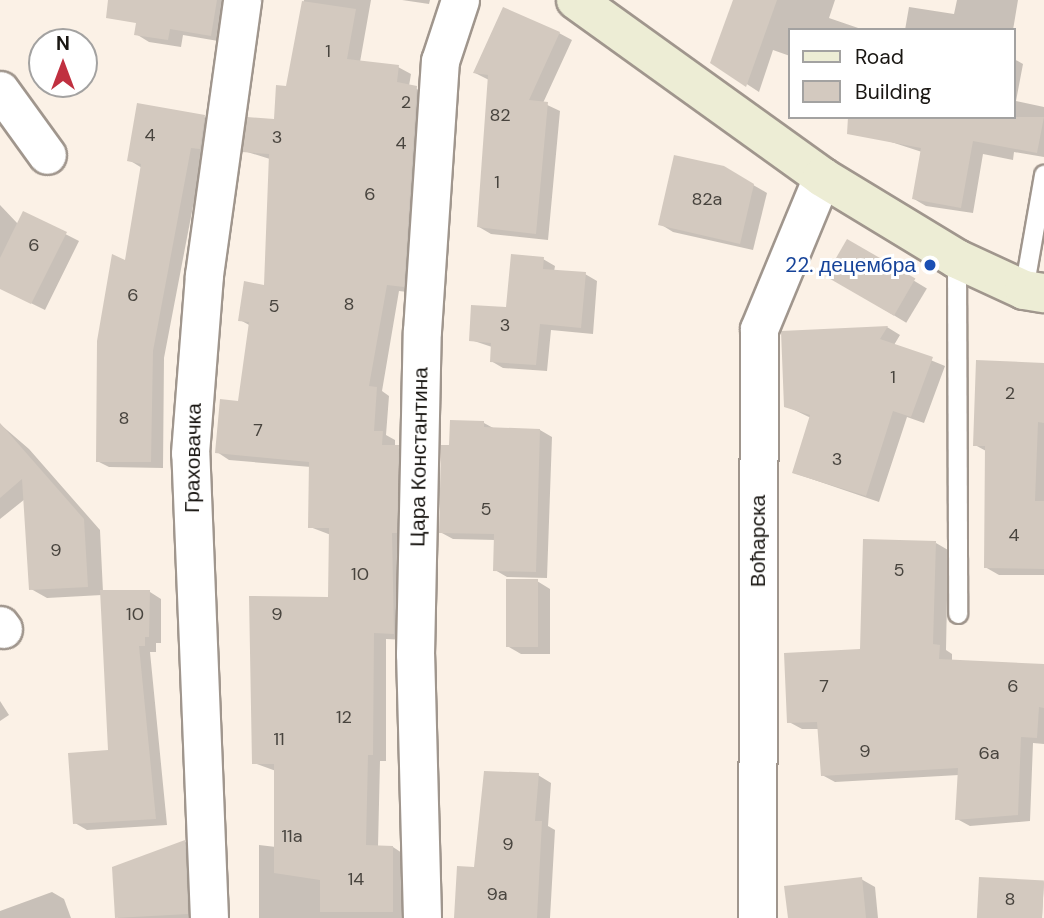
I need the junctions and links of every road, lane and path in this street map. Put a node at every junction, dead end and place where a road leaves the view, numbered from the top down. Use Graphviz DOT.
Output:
graph roads {
  1 [pos="242,0"];
  2 [pos="460,0"];
  3 [pos="576,0"];
  4 [pos="0,90"];
  5 [pos="47,155"];
  6 [pos="1044,175"];
  7 [pos="822,177"];
  8 [pos="957,259"];
  9 [pos="1034,292"];
  10 [pos="958,614"];
  11 [pos="209,918"];
  12 [pos="422,918"];
  13 [pos="757,918"];
  1 -- 11 [label="street, Граховачка"];
  2 -- 12 [label="street, Цара Константина"];
  3 -- 7 [label="street"];
  4 -- 5 [label="street"];
  6 -- 9 [label="lane"];
  7 -- 8 [label="street"];
  7 -- 13 [label="street, Воћарска"];
  8 -- 9 [label="street"];
  8 -- 10 [label="lane"];
}
